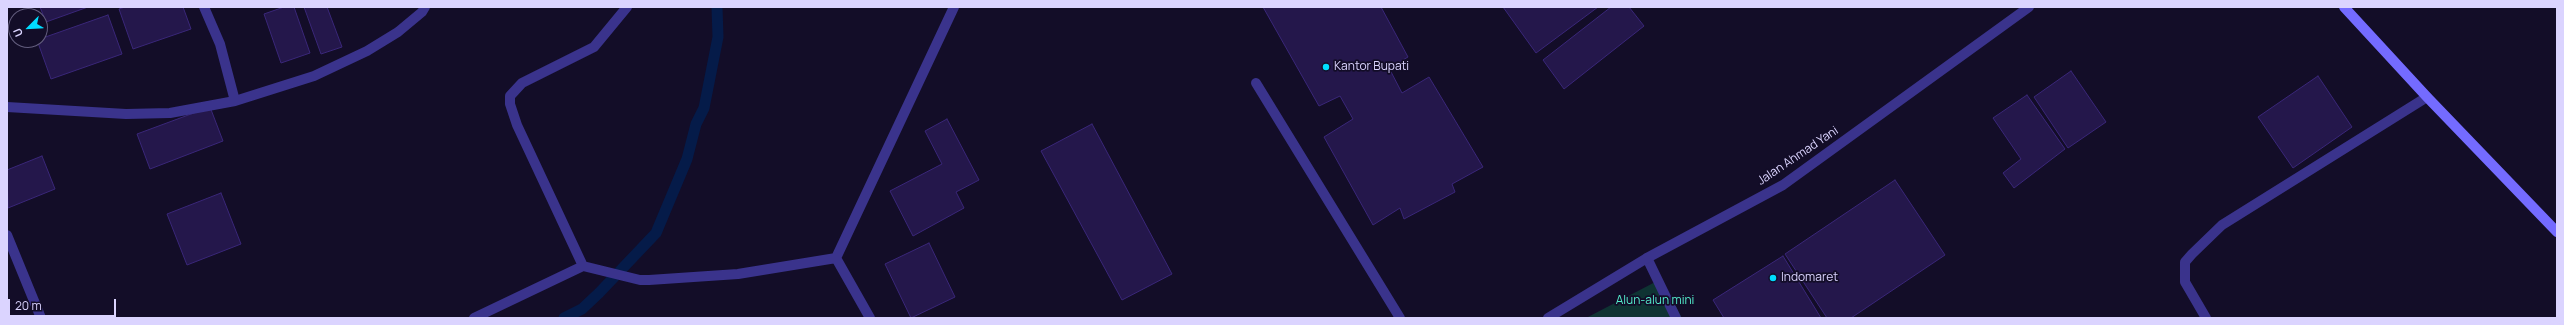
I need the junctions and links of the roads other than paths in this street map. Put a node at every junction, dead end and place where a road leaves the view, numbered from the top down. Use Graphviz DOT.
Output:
graph roads {
  1 [pos="204,7"];
  2 [pos="425,7"];
  3 [pos="627,7"];
  4 [pos="954,7"];
  5 [pos="2029,7"];
  6 [pos="2344,7"];
  7 [pos="1256,83"];
  8 [pos="2427,97"];
  9 [pos="235,101"];
  10 [pos="7,107"];
  11 [pos="2557,232"];
  12 [pos="7,235"];
  13 [pos="836,258"];
  14 [pos="1647,258"];
  15 [pos="583,266"];
  16 [pos="41,318"];
  17 [pos="474,318"];
  18 [pos="870,318"];
  19 [pos="1400,318"];
  20 [pos="1548,318"];
  21 [pos="1676,318"];
  22 [pos="2206,318"];
  1 -- 9 [label="street"];
  2 -- 9 [label="street"];
  3 -- 15 [label="street"];
  4 -- 13 [label="street"];
  5 -- 14 [label="street, Jalan Ahmad Yani"];
  6 -- 8 [label="main road"];
  7 -- 19 [label="street"];
  8 -- 11 [label="main road"];
  8 -- 22 [label="street"];
  9 -- 10 [label="street"];
  12 -- 16 [label="street"];
  13 -- 15 [label="street"];
  13 -- 18 [label="street"];
  14 -- 20 [label="street, Jalan Ahmad Yani"];
  14 -- 21 [label="street"];
  15 -- 17 [label="street"];
}
